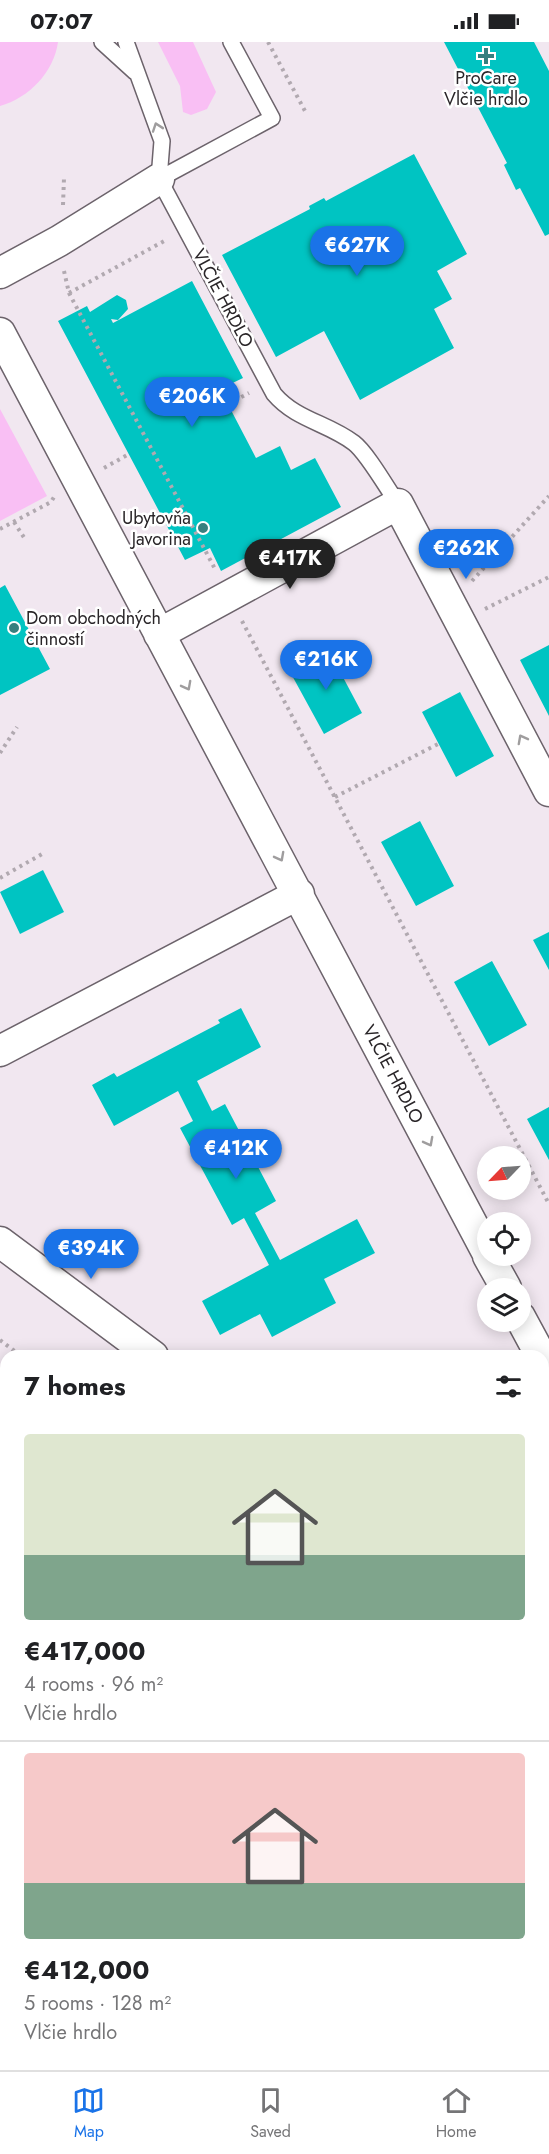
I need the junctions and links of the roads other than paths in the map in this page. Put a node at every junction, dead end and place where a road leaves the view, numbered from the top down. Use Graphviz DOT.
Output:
graph roads {
  1 [pos="102,42"];
  2 [pos="126,42"];
  3 [pos="231,42"];
  4 [pos="140,77"];
  5 [pos="159,179"];
  6 [pos="0,273"];
  7 [pos="0,333"];
  8 [pos="398,504"];
  9 [pos="159,634"];
  10 [pos="549,791"];
  11 [pos="299,894"];
  12 [pos="0,1051"];
  13 [pos="477,1234"];
  14 [pos="0,1242"];
  15 [pos="528,1332"];
  16 [pos="145,1350"];
  17 [pos="538,1350"];
  1 -- 4 [label="lane"];
  2 -- 4 [label="lane"];
  3 -- 5 [label="lane"];
  5 -- 4 [label="lane, one-way"];
  5 -- 6 [label="street"];
  5 -- 8 [label="lane, VLČIE HRDLO"];
  7 -- 9 [label="street, VLČIE HRDLO"];
  8 -- 9 [label="street"];
  10 -- 8 [label="street, VLČIE HRDLO, one-way"];
  9 -- 11 [label="street, VLČIE HRDLO, one-way"];
  11 -- 12 [label="street"];
  11 -- 13 [label="street, VLČIE HRDLO, one-way"];
  14 -- 16 [label="street"];
  15 -- 17 [label="street"];
}
